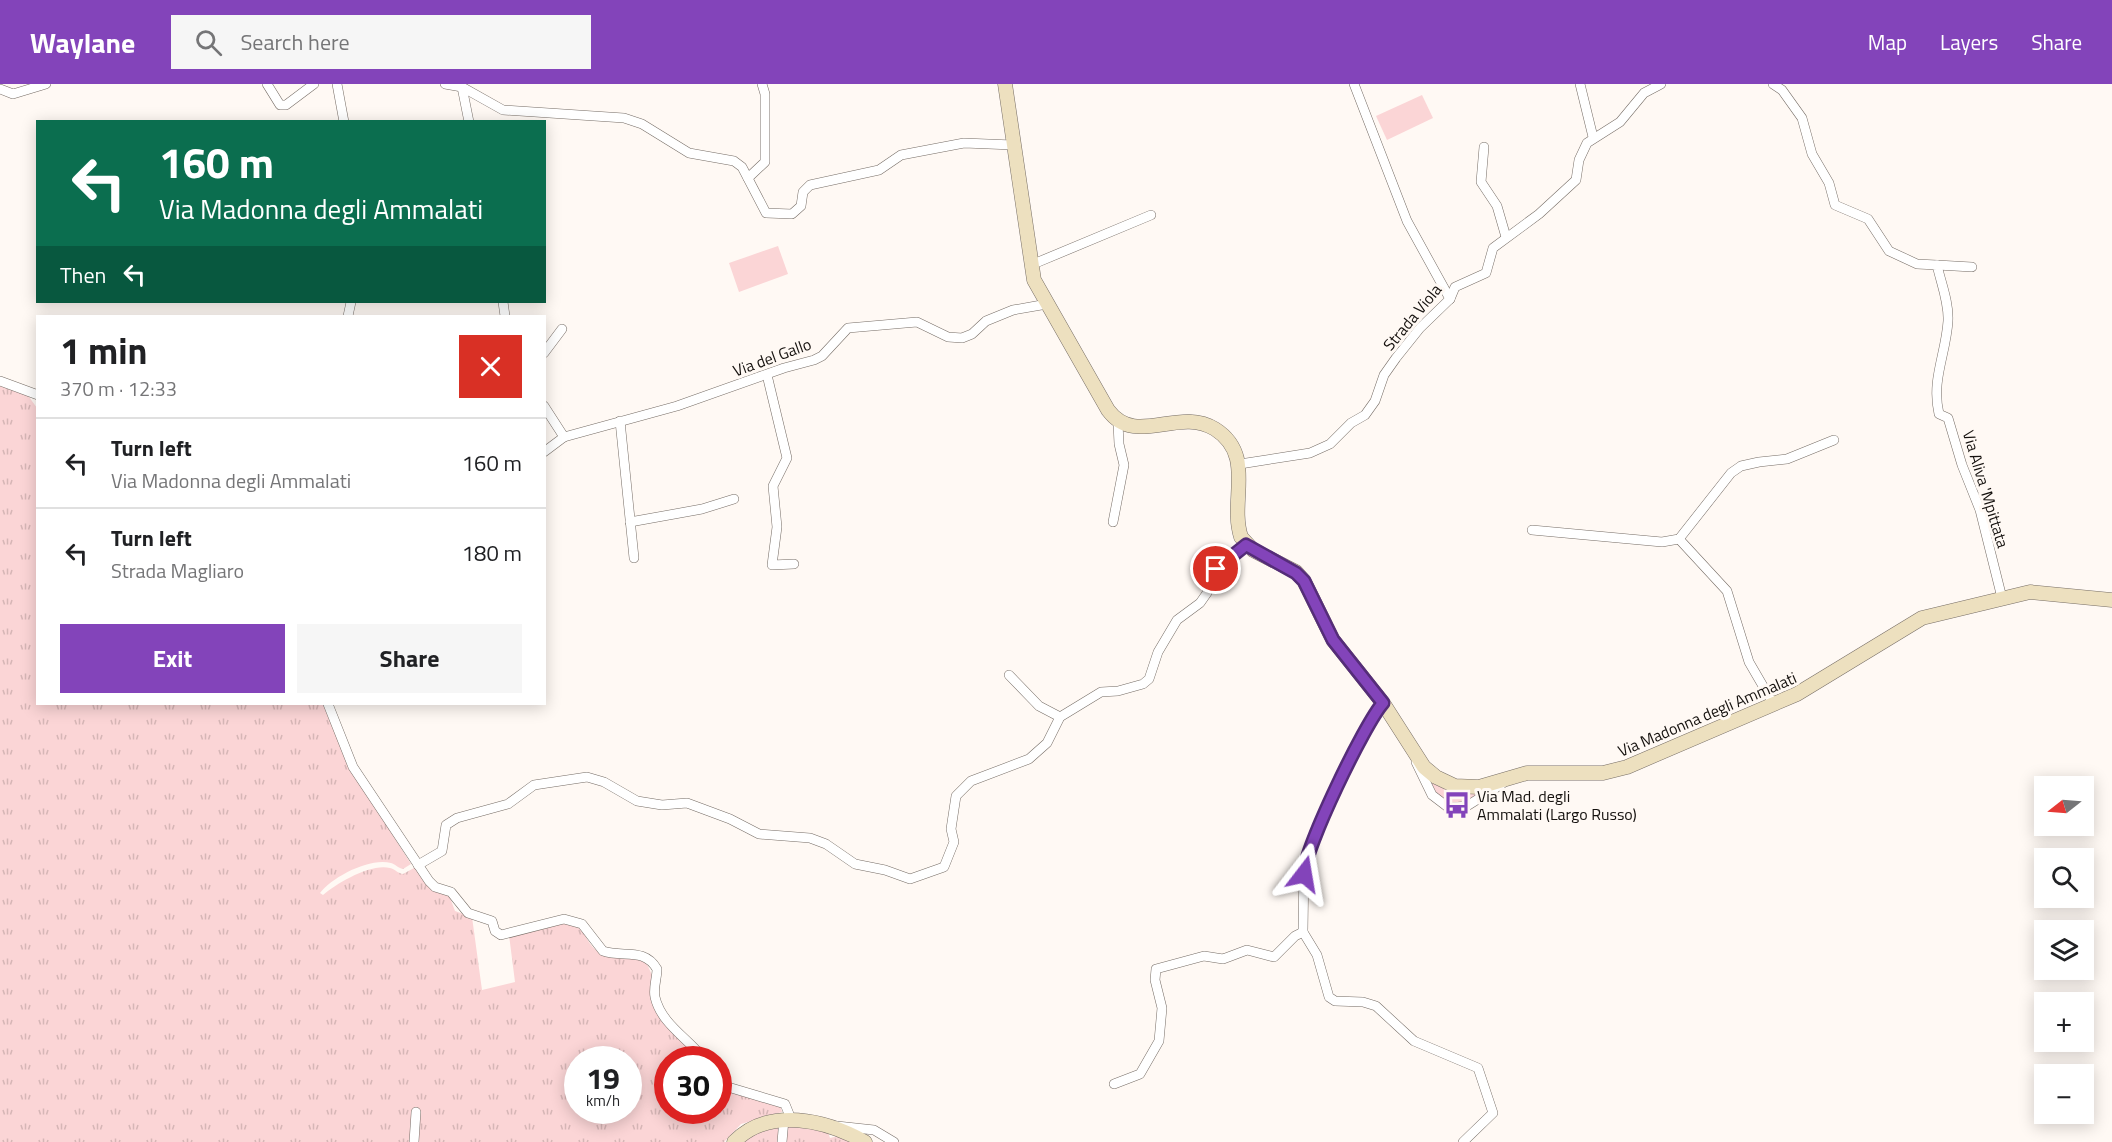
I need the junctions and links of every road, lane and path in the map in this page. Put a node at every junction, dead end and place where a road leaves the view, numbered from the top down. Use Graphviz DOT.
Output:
graph roads {
  1 [pos="46,84"];
  2 [pos="267,84"];
  3 [pos="314,84"];
  4 [pos="337,84"];
  5 [pos="445,84"];
  6 [pos="762,84"];
  7 [pos="1005,84"];
  8 [pos="1354,84"];
  9 [pos="1580,84"];
  10 [pos="1661,84"];
  11 [pos="1773,84"];
  12 [pos="462,87"];
  13 [pos="0,88"];
  14 [pos="344,120"];
  15 [pos="469,120"];
  16 [pos="1593,137"];
  17 [pos="1013,146"];
  18 [pos="1485,147"];
  19 [pos="748,178"];
  20 [pos="1151,215"];
  21 [pos="1506,237"];
  22 [pos="1031,265"];
  23 [pos="1938,265"];
  24 [pos="1972,267"];
  25 [pos="1450,299"];
  26 [pos="1047,304"];
  27 [pos="562,329"];
  28 [pos="546,350"];
  29 [pos="767,375"];
  30 [pos="0,381"];
  31 [pos="36,394"];
  32 [pos="546,409"];
  33 [pos="620,421"];
  34 [pos="1118,423"];
  35 [pos="564,438"];
  36 [pos="1834,440"];
  37 [pos="546,451"];
  38 [pos="1240,464"];
  39 [pos="734,499"];
  40 [pos="630,522"];
  41 [pos="1113,522"];
  42 [pos="1532,530"];
  43 [pos="1679,538"];
  44 [pos="1246,545"];
  45 [pos="634,558"];
  46 [pos="794,564"];
  47 [pos="2002,598"];
  48 [pos="2112,600"];
  49 [pos="1009,675"];
  50 [pos="1383,703"];
  51 [pos="328,705"];
  52 [pos="1774,705"];
  53 [pos="1060,717"];
  54 [pos="1410,748"];
  55 [pos="1512,778"];
  56 [pos="418,865"];
  57 [pos="1304,932"];
  58 [pos="690,1046"];
  59 [pos="1114,1084"];
  60 [pos="732,1088"];
  61 [pos="416,1112"];
  62 [pos="788,1119"];
  63 [pos="832,1126"];
  64 [pos="414,1142"];
  65 [pos="734,1142"];
  66 [pos="782,1142"];
  67 [pos="865,1142"];
  68 [pos="894,1142"];
  69 [pos="1463,1142"];
  1 -- 13 [label="street"];
  2 -- 3 [label="street"];
  4 -- 14 [label="street"];
  5 -- 12 [label="street"];
  6 -- 19 [label="street"];
  7 -- 17 [label="street"];
  8 -- 25 [label="street"];
  9 -- 16 [label="street"];
  10 -- 16 [label="street"];
  11 -- 23 [label="street"];
  12 -- 15 [label="street"];
  12 -- 19 [label="street"];
  16 -- 21 [label="street, Strada Viola"];
  17 -- 19 [label="street"];
  17 -- 22 [label="street"];
  18 -- 21 [label="street"];
  20 -- 22 [label="street"];
  21 -- 25 [label="street, Strada Viola"];
  22 -- 26 [label="street"];
  23 -- 24 [label="street"];
  23 -- 47 [label="street, Via Aliva 'Mpittata"];
  25 -- 38 [label="street, Strada Viola"];
  26 -- 29 [label="street, Via del Gallo"];
  26 -- 34 [label="street"];
  27 -- 28 [label="street"];
  29 -- 33 [label="street, Via del Gallo"];
  29 -- 46 [label="street"];
  30 -- 31 [label="street"];
  32 -- 35 [label="street"];
  33 -- 35 [label="street, Via del Gallo"];
  33 -- 40 [label="street"];
  34 -- 38 [label="street"];
  34 -- 41 [label="street"];
  35 -- 37 [label="street, Via del Gallo"];
  36 -- 43 [label="street"];
  38 -- 44 [label="street"];
  39 -- 40 [label="street"];
  40 -- 45 [label="street"];
  42 -- 43 [label="street"];
  43 -- 52 [label="street"];
  44 -- 50 [label="street, Via Madonna degli Ammalati"];
  44 -- 53 [label="street"];
  47 -- 48 [label="street, Via Madonna degli Ammalati"];
  47 -- 52 [label="street, Via Madonna degli Ammalati"];
  49 -- 53 [label="street"];
  50 -- 54 [label="street, Via Madonna degli Ammalati"];
  50 -- 57 [label="street"];
  51 -- 56 [label="street"];
  52 -- 55 [label="street, Via Madonna degli Ammalati"];
  53 -- 56 [label="street"];
  54 -- 55 [label="street, Via Madonna degli Ammalati"];
  54 -- 55 [label="street"];
  56 -- 58 [label="street"];
  57 -- 59 [label="street"];
  57 -- 69 [label="street"];
  60 -- 62 [label="street"];
  61 -- 64 [label="street"];
  62 -- 63 [label="street"];
  62 -- 65 [label="street"];
  62 -- 66 [label="street"];
  63 -- 67 [label="street"];
  63 -- 68 [label="street"];
}
